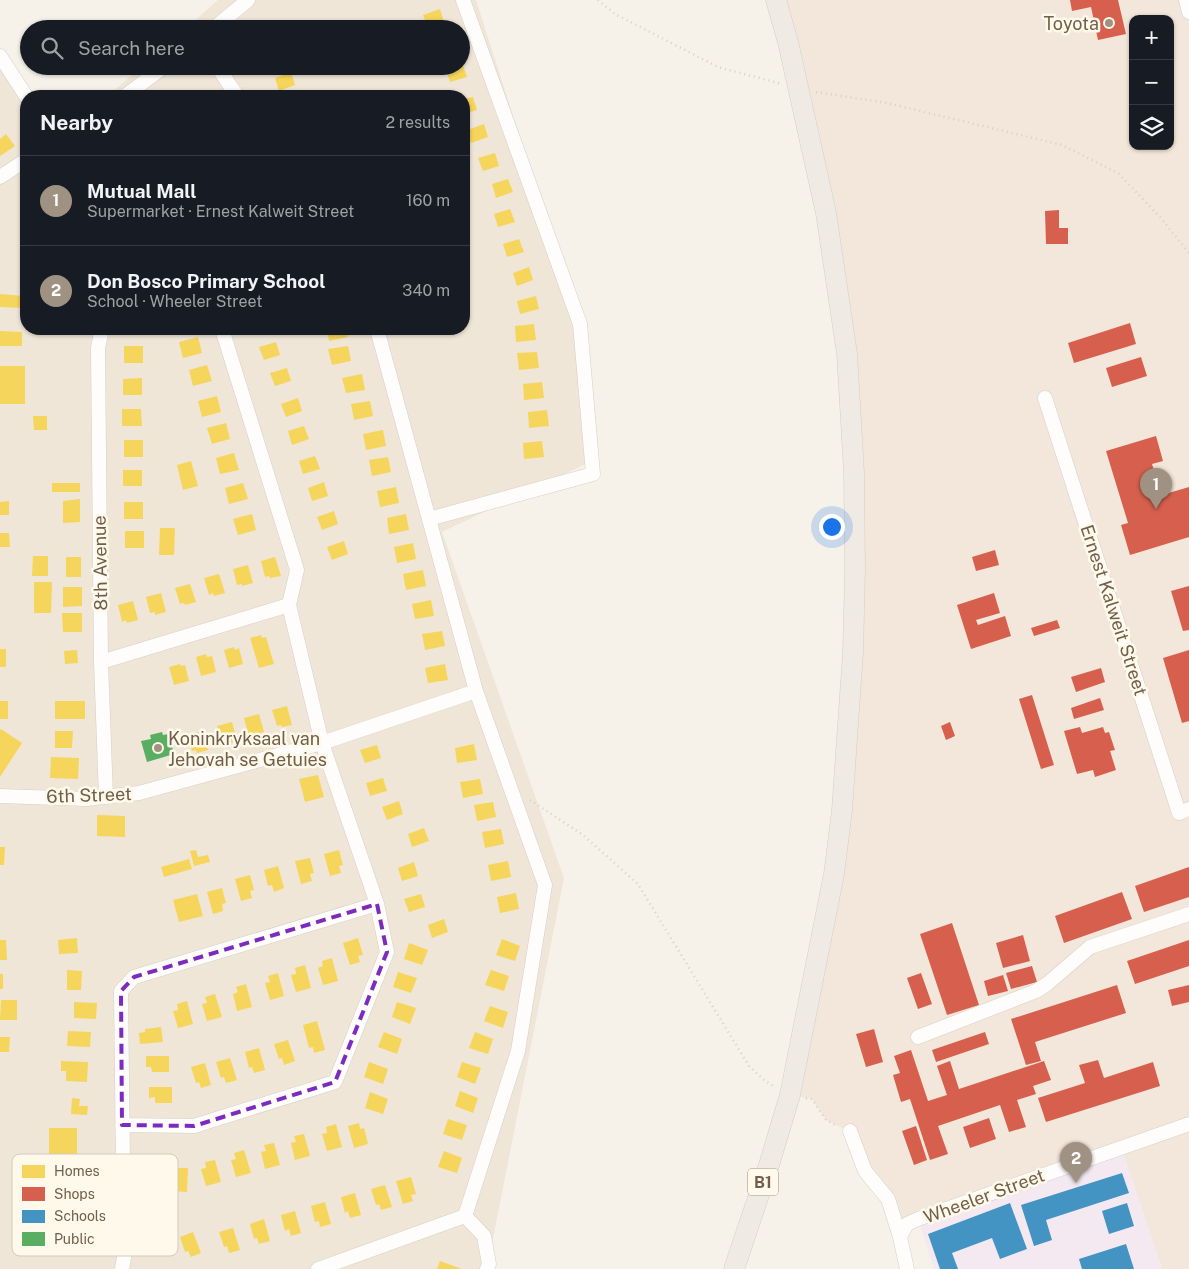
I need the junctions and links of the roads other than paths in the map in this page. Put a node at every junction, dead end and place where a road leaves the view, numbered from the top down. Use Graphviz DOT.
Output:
graph roads {
  1 [pos="248,0"];
  2 [pos="463,0"];
  3 [pos="776,0"];
  4 [pos="1186,0"];
  5 [pos="1189,12"];
  6 [pos="224,20"];
  7 [pos="0,56"];
  8 [pos="153,75"];
  9 [pos="222,75"];
  10 [pos="22,90"];
  11 [pos="133,90"];
  12 [pos="233,90"];
  13 [pos="20,164"];
  14 [pos="0,177"];
  15 [pos="101,335"];
  16 [pos="224,335"];
  17 [pos="379,335"];
  18 [pos="1045,398"];
  19 [pos="429,519"];
  20 [pos="289,605"];
  21 [pos="101,662"];
  22 [pos="476,691"];
  23 [pos="322,744"];
  24 [pos="0,796"];
  25 [pos="106,798"];
  26 [pos="1189,810"];
  27 [pos="377,904"];
  28 [pos="1189,914"];
  29 [pos="918,1037"];
  30 [pos="1189,1124"];
  31 [pos="122,1125"];
  32 [pos="850,1132"];
  33 [pos="122,1154"];
  34 [pos="465,1216"];
  35 [pos="900,1237"];
  36 [pos="124,1256"];
  37 [pos="122,1269"];
  38 [pos="318,1269"];
  39 [pos="487,1269"];
  40 [pos="734,1269"];
  41 [pos="907,1269"];
  1 -- 6 [label="street"];
  2 -- 19 [label="street"];
  3 -- 40 [label="highway, B1"];
  4 -- 5 [label="street"];
  7 -- 10 [label="street"];
  8 -- 11 [label="street"];
  9 -- 12 [label="street"];
  13 -- 14 [label="street"];
  15 -- 21 [label="street, 8th Avenue"];
  16 -- 20 [label="street"];
  17 -- 19 [label="street"];
  18 -- 26 [label="street, Ernest Kalweit Street"];
  19 -- 22 [label="street"];
  20 -- 21 [label="street"];
  20 -- 23 [label="street"];
  21 -- 25 [label="street, 8th Avenue"];
  22 -- 23 [label="street, 6th Street"];
  22 -- 34 [label="street"];
  23 -- 25 [label="street, 6th Street"];
  23 -- 27 [label="street"];
  24 -- 25 [label="street, 6th Street"];
  27 -- 31 [label="street"];
  27 -- 31 [label="street"];
  28 -- 29 [label="street"];
  30 -- 35 [label="street, Wheeler Street"];
  31 -- 33 [label="street"];
  32 -- 35 [label="street"];
  34 -- 38 [label="street"];
  34 -- 39 [label="street"];
  35 -- 41 [label="street"];
  36 -- 37 [label="street"];
}
